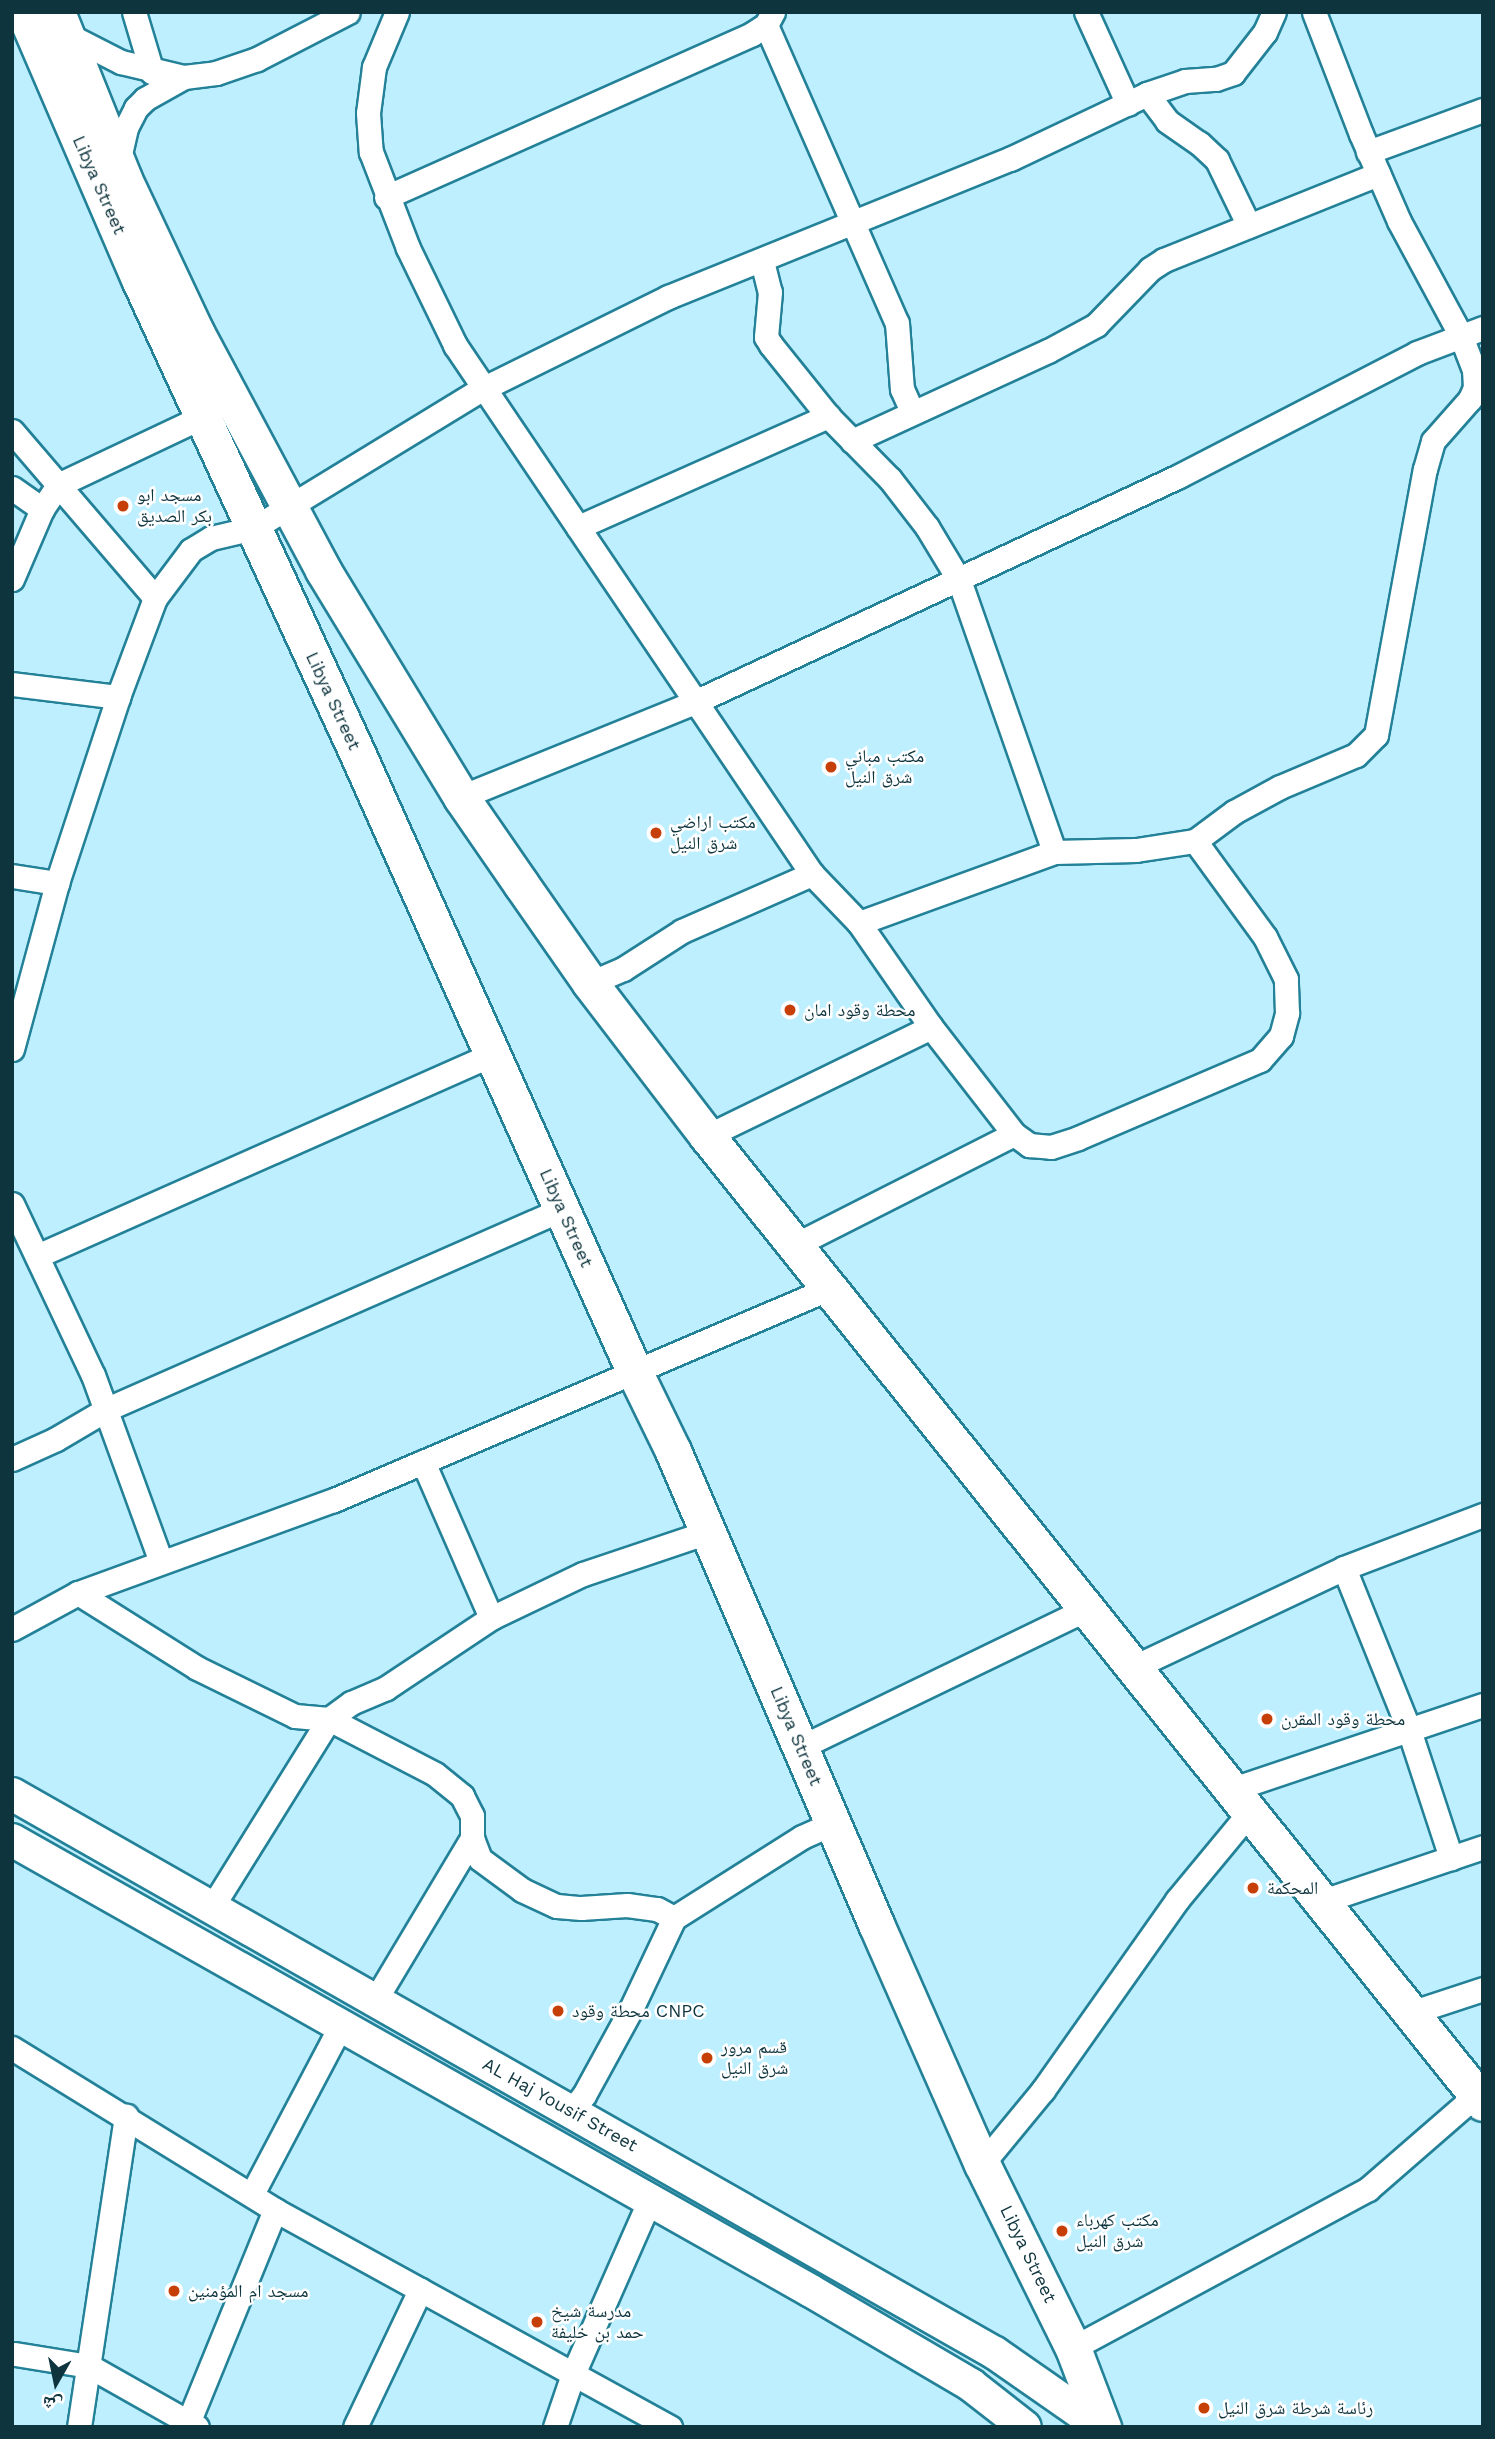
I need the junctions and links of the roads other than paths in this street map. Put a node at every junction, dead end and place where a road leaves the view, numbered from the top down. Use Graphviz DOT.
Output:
graph roads {
  1 [pos="24,12"];
  2 [pos="134,12"];
  3 [pos="348,12"];
  4 [pos="397,12"];
  5 [pos="1086,12"];
  6 [pos="1275,12"];
  7 [pos="1314,12"];
  8 [pos="770,19"];
  9 [pos="62,23"];
  10 [pos="152,72"];
  11 [pos="184,77"];
  12 [pos="1138,99"];
  13 [pos="1483,110"];
  14 [pos="1368,152"];
  15 [pos="118,164"];
  16 [pos="1378,174"];
  17 [pos="386,197"];
  18 [pos="852,224"];
  19 [pos="1249,226"];
  20 [pos="762,261"];
  21 [pos="1483,328"];
  22 [pos="1460,334"];
  23 [pos="482,389"];
  24 [pos="912,411"];
  25 [pos="204,416"];
  26 [pos="828,416"];
  27 [pos="12,431"];
  28 [pos="852,441"];
  29 [pos="58,485"];
  30 [pos="12,488"];
  31 [pos="290,507"];
  32 [pos="43,509"];
  33 [pos="578,527"];
  34 [pos="254,528"];
  35 [pos="12,579"];
  36 [pos="959,580"];
  37 [pos="155,598"];
  38 [pos="12,684"];
  39 [pos="118,697"];
  40 [pos="697,701"];
  41 [pos="461,797"];
  42 [pos="1195,841"];
  43 [pos="1054,852"];
  44 [pos="813,874"];
  45 [pos="12,876"];
  46 [pos="57,883"];
  47 [pos="859,923"];
  48 [pos="590,983"];
  49 [pos="931,1027"];
  50 [pos="13,1044"];
  51 [pos="491,1055"];
  52 [pos="1014,1135"];
  53 [pos="707,1136"];
  54 [pos="12,1204"];
  55 [pos="563,1209"];
  56 [pos="795,1245"];
  57 [pos="37,1256"];
  58 [pos="830,1288"];
  59 [pos="635,1373"];
  60 [pos="107,1409"];
  61 [pos="12,1459"];
  62 [pos="423,1462"];
  63 [pos="1483,1515"];
  64 [pos="708,1532"];
  65 [pos="162,1562"];
  66 [pos="1344,1568"];
  67 [pos="78,1593"];
  68 [pos="1087,1609"];
  69 [pos="491,1618"];
  70 [pos="12,1629"];
  71 [pos="1134,1667"];
  72 [pos="1483,1705"];
  73 [pos="329,1718"];
  74 [pos="1409,1730"];
  75 [pos="801,1748"];
  76 [pos="12,1794"];
  77 [pos="1240,1801"];
  78 [pos="834,1823"];
  79 [pos="472,1838"];
  80 [pos="12,1840"];
  81 [pos="1483,1847"];
  82 [pos="1451,1857"];
  83 [pos="1320,1902"];
  84 [pos="212,1907"];
  85 [pos="674,1918"];
  86 [pos="1483,1989"];
  87 [pos="374,2002"];
  88 [pos="1410,2012"];
  89 [pos="340,2027"];
  90 [pos="12,2048"];
  91 [pos="1480,2099"];
  92 [pos="571,2110"];
  93 [pos="126,2116"];
  94 [pos="982,2164"];
  95 [pos="252,2194"];
  96 [pos="649,2202"];
  97 [pos="275,2210"];
  98 [pos="420,2290"];
  99 [pos="1073,2347"];
  100 [pos="15,2354"];
  101 [pos="89,2366"];
  102 [pos="573,2374"];
  103 [pos="192,2425"];
  104 [pos="79,2427"];
  105 [pos="355,2427"];
  106 [pos="555,2427"];
  107 [pos="670,2427"];
  108 [pos="1025,2427"];
  109 [pos="1102,2427"];
  1 -- 25 [label="main road, Libya Street"];
  2 -- 10 [label="street"];
  3 -- 11 [label="street"];
  4 -- 17 [label="street"];
  5 -- 12 [label="street"];
  6 -- 12 [label="street"];
  7 -- 14 [label="street"];
  8 -- 17 [label="street"];
  8 -- 18 [label="street"];
  9 -- 10 [label="street"];
  9 -- 15 [label="main road, Libya Street"];
  10 -- 11 [label="street"];
  11 -- 15 [label="street"];
  12 -- 18 [label="street"];
  12 -- 19 [label="street"];
  13 -- 14 [label="street"];
  14 -- 16 [label="street"];
  15 -- 31 [label="main road, Libya Street"];
  16 -- 19 [label="street"];
  16 -- 22 [label="street"];
  17 -- 23 [label="street"];
  18 -- 20 [label="street"];
  18 -- 24 [label="street"];
  19 -- 24 [label="street"];
  20 -- 23 [label="street"];
  20 -- 26 [label="street"];
  21 -- 22 [label="street"];
  22 -- 36 [label="street"];
  22 -- 42 [label="street"];
  23 -- 31 [label="street"];
  23 -- 33 [label="street"];
  24 -- 28 [label="street"];
  25 -- 29 [label="street"];
  25 -- 34 [label="main road, Libya Street"];
  26 -- 28 [label="street"];
  26 -- 33 [label="street"];
  27 -- 29 [label="street"];
  28 -- 36 [label="street"];
  29 -- 32 [label="street"];
  29 -- 37 [label="street"];
  30 -- 32 [label="street"];
  31 -- 34 [label="street"];
  31 -- 41 [label="main road, Libya Street"];
  32 -- 35 [label="street"];
  33 -- 40 [label="street"];
  34 -- 37 [label="street"];
  34 -- 51 [label="main road, Libya Street"];
  36 -- 40 [label="street"];
  36 -- 43 [label="street"];
  37 -- 39 [label="street"];
  38 -- 39 [label="street"];
  39 -- 46 [label="street"];
  40 -- 41 [label="street"];
  40 -- 44 [label="street"];
  41 -- 48 [label="main road, Libya Street"];
  42 -- 43 [label="street"];
  42 -- 52 [label="street"];
  43 -- 47 [label="street"];
  44 -- 47 [label="street"];
  44 -- 48 [label="street"];
  45 -- 46 [label="street"];
  46 -- 50 [label="street"];
  47 -- 49 [label="street"];
  48 -- 53 [label="main road, Libya Street"];
  49 -- 52 [label="street"];
  49 -- 53 [label="street"];
  51 -- 55 [label="main road, Libya Street"];
  51 -- 57 [label="street"];
  52 -- 56 [label="street"];
  53 -- 56 [label="main road, Libya Street"];
  54 -- 57 [label="street"];
  55 -- 59 [label="main road, Libya Street"];
  55 -- 60 [label="street"];
  56 -- 58 [label="main road, Libya Street"];
  57 -- 60 [label="street"];
  58 -- 59 [label="street"];
  58 -- 68 [label="main road, Libya Street"];
  59 -- 62 [label="street"];
  59 -- 64 [label="main road, Libya Street"];
  60 -- 61 [label="street"];
  60 -- 65 [label="street"];
  62 -- 65 [label="street"];
  62 -- 69 [label="street"];
  63 -- 66 [label="street"];
  64 -- 69 [label="street"];
  64 -- 75 [label="main road, Libya Street"];
  65 -- 67 [label="street"];
  66 -- 71 [label="street"];
  66 -- 74 [label="street"];
  67 -- 70 [label="street"];
  67 -- 73 [label="street"];
  68 -- 71 [label="main road, Libya Street"];
  68 -- 75 [label="street"];
  69 -- 73 [label="street"];
  71 -- 77 [label="main road, Libya Street"];
  72 -- 74 [label="street"];
  73 -- 79 [label="street"];
  73 -- 84 [label="street"];
  74 -- 77 [label="street"];
  74 -- 82 [label="street"];
  75 -- 78 [label="main road, Libya Street"];
  76 -- 84 [label="main road, AL Haj Yousif Street"];
  77 -- 83 [label="main road, Libya Street"];
  77 -- 94 [label="street"];
  78 -- 85 [label="street"];
  78 -- 94 [label="main road, Libya Street"];
  79 -- 85 [label="street"];
  79 -- 87 [label="street"];
  80 -- 89 [label="main road"];
  81 -- 82 [label="street"];
  82 -- 83 [label="street"];
  83 -- 88 [label="main road, Libya Street"];
  84 -- 87 [label="main road, AL Haj Yousif Street"];
  85 -- 92 [label="street"];
  86 -- 88 [label="street"];
  87 -- 92 [label="main road, AL Haj Yousif Street"];
  88 -- 91 [label="main road, Libya Street"];
  89 -- 95 [label="street"];
  89 -- 96 [label="main road"];
  90 -- 93 [label="street"];
  91 -- 99 [label="street"];
  92 -- 109 [label="main road, AL Haj Yousif Street"];
  93 -- 95 [label="street"];
  93 -- 101 [label="street"];
  94 -- 99 [label="main road, Libya Street"];
  95 -- 97 [label="street"];
  96 -- 102 [label="street"];
  96 -- 108 [label="main road"];
  97 -- 98 [label="street"];
  97 -- 103 [label="street"];
  98 -- 102 [label="street"];
  98 -- 105 [label="street"];
  99 -- 109 [label="main road, Libya Street"];
  100 -- 101 [label="street"];
  101 -- 103 [label="street"];
  101 -- 104 [label="street"];
  102 -- 106 [label="street"];
  102 -- 107 [label="street"];
}
